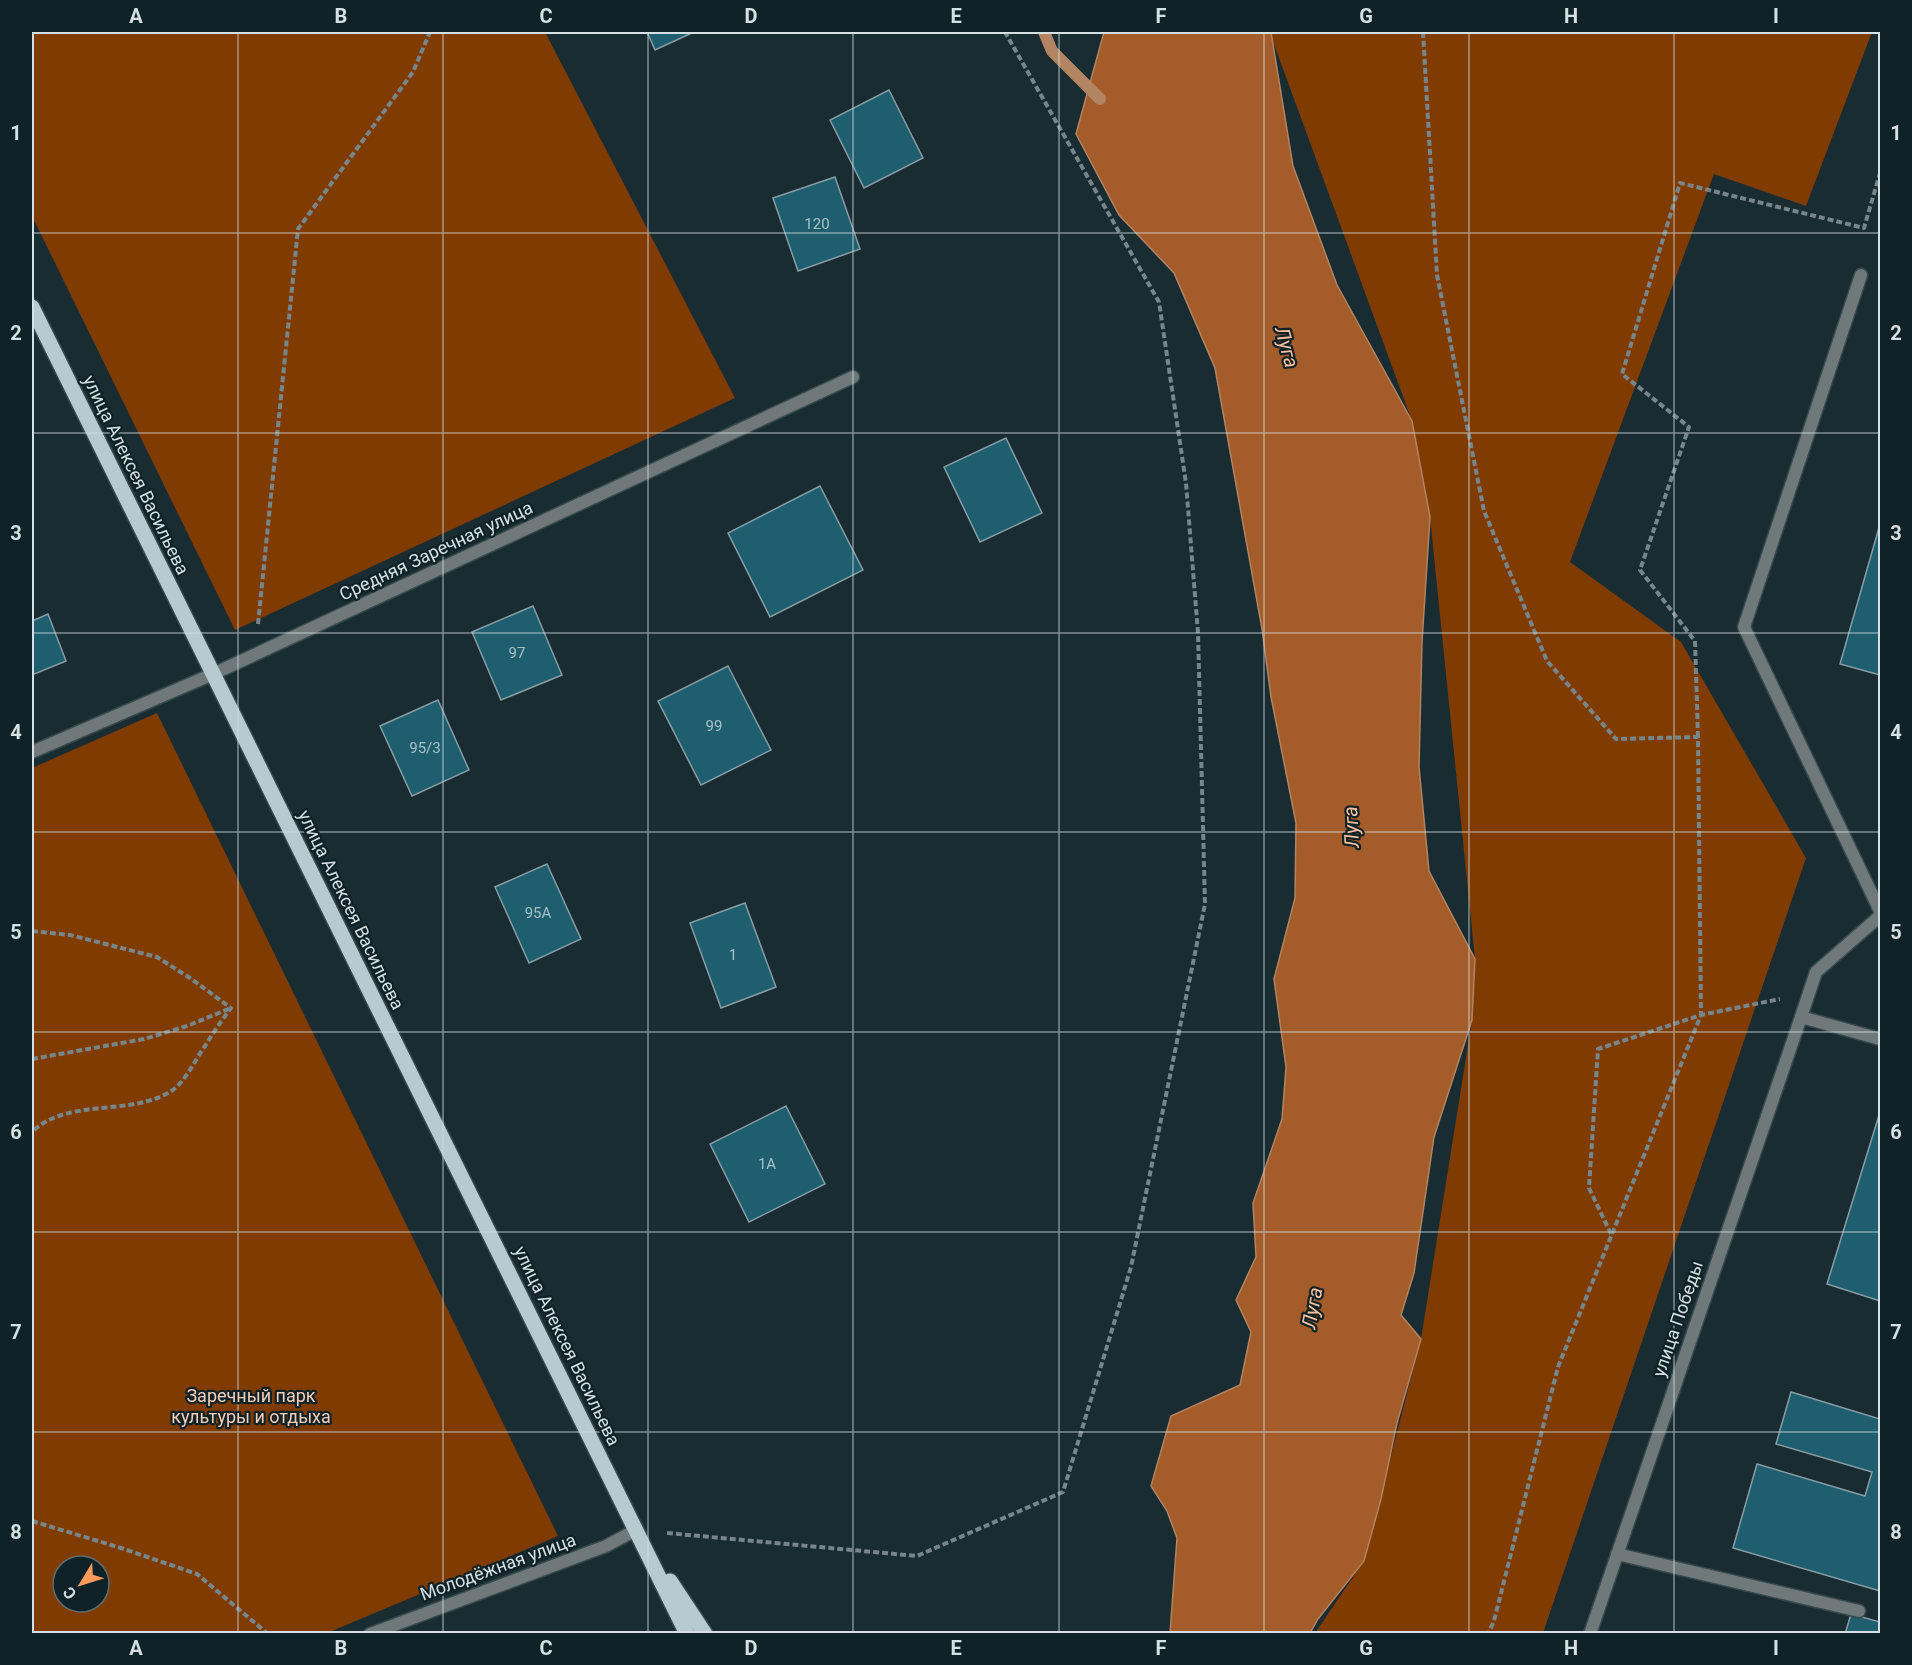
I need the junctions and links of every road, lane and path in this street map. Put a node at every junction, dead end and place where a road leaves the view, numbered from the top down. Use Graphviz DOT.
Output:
graph roads {
  1 [pos="430,32"];
  2 [pos="1005,32"];
  3 [pos="1423,32"];
  4 [pos="1881,173"];
  5 [pos="1860,275"];
  6 [pos="32,307"];
  7 [pos="853,377"];
  8 [pos="255,655"];
  9 [pos="213,675"];
  10 [pos="1698,737"];
  11 [pos="32,752"];
  12 [pos="1881,911"];
  13 [pos="1881,916"];
  14 [pos="32,931"];
  15 [pos="1809,993"];
  16 [pos="231,1008"];
  17 [pos="1701,1015"];
  18 [pos="1801,1017"];
  19 [pos="1881,1039"];
  20 [pos="32,1059"];
  21 [pos="32,1132"];
  22 [pos="1611,1234"];
  23 [pos="32,1521"];
  24 [pos="636,1530"];
  25 [pos="1617,1554"];
  26 [pos="1859,1611"];
  27 [pos="268,1634"];
  28 [pos="370,1634"];
  29 [pos="687,1634"];
  30 [pos="705,1634"];
  31 [pos="1488,1634"];
  32 [pos="1590,1634"];
  1 -- 8 [label="path"];
  2 -- 24 [label="path"];
  3 -- 10 [label="path"];
  4 -- 10 [label="path"];
  5 -- 12 [label="street"];
  6 -- 9 [label="main road, улица Алексея Васильева"];
  7 -- 8 [label="street, Средняя Заречная улица"];
  8 -- 9 [label="street, Средняя Заречная улица"];
  9 -- 11 [label="street, Средняя Заречная улица"];
  9 -- 24 [label="main road, улица Алексея Васильева"];
  10 -- 17 [label="path"];
  13 -- 15 [label="street, улица Победы"];
  14 -- 16 [label="path"];
  15 -- 17 [label="path"];
  15 -- 18 [label="street, улица Победы"];
  16 -- 20 [label="path"];
  16 -- 21 [label="path"];
  17 -- 22 [label="path"];
  17 -- 22 [label="path"];
  18 -- 19 [label="street"];
  18 -- 25 [label="street, улица Победы"];
  22 -- 31 [label="path"];
  23 -- 27 [label="path"];
  24 -- 28 [label="street, Молодёжная улица"];
  24 -- 29 [label="main road"];
  24 -- 30 [label="main road"];
  25 -- 26 [label="street"];
  25 -- 32 [label="street, улица Победы"];
}
